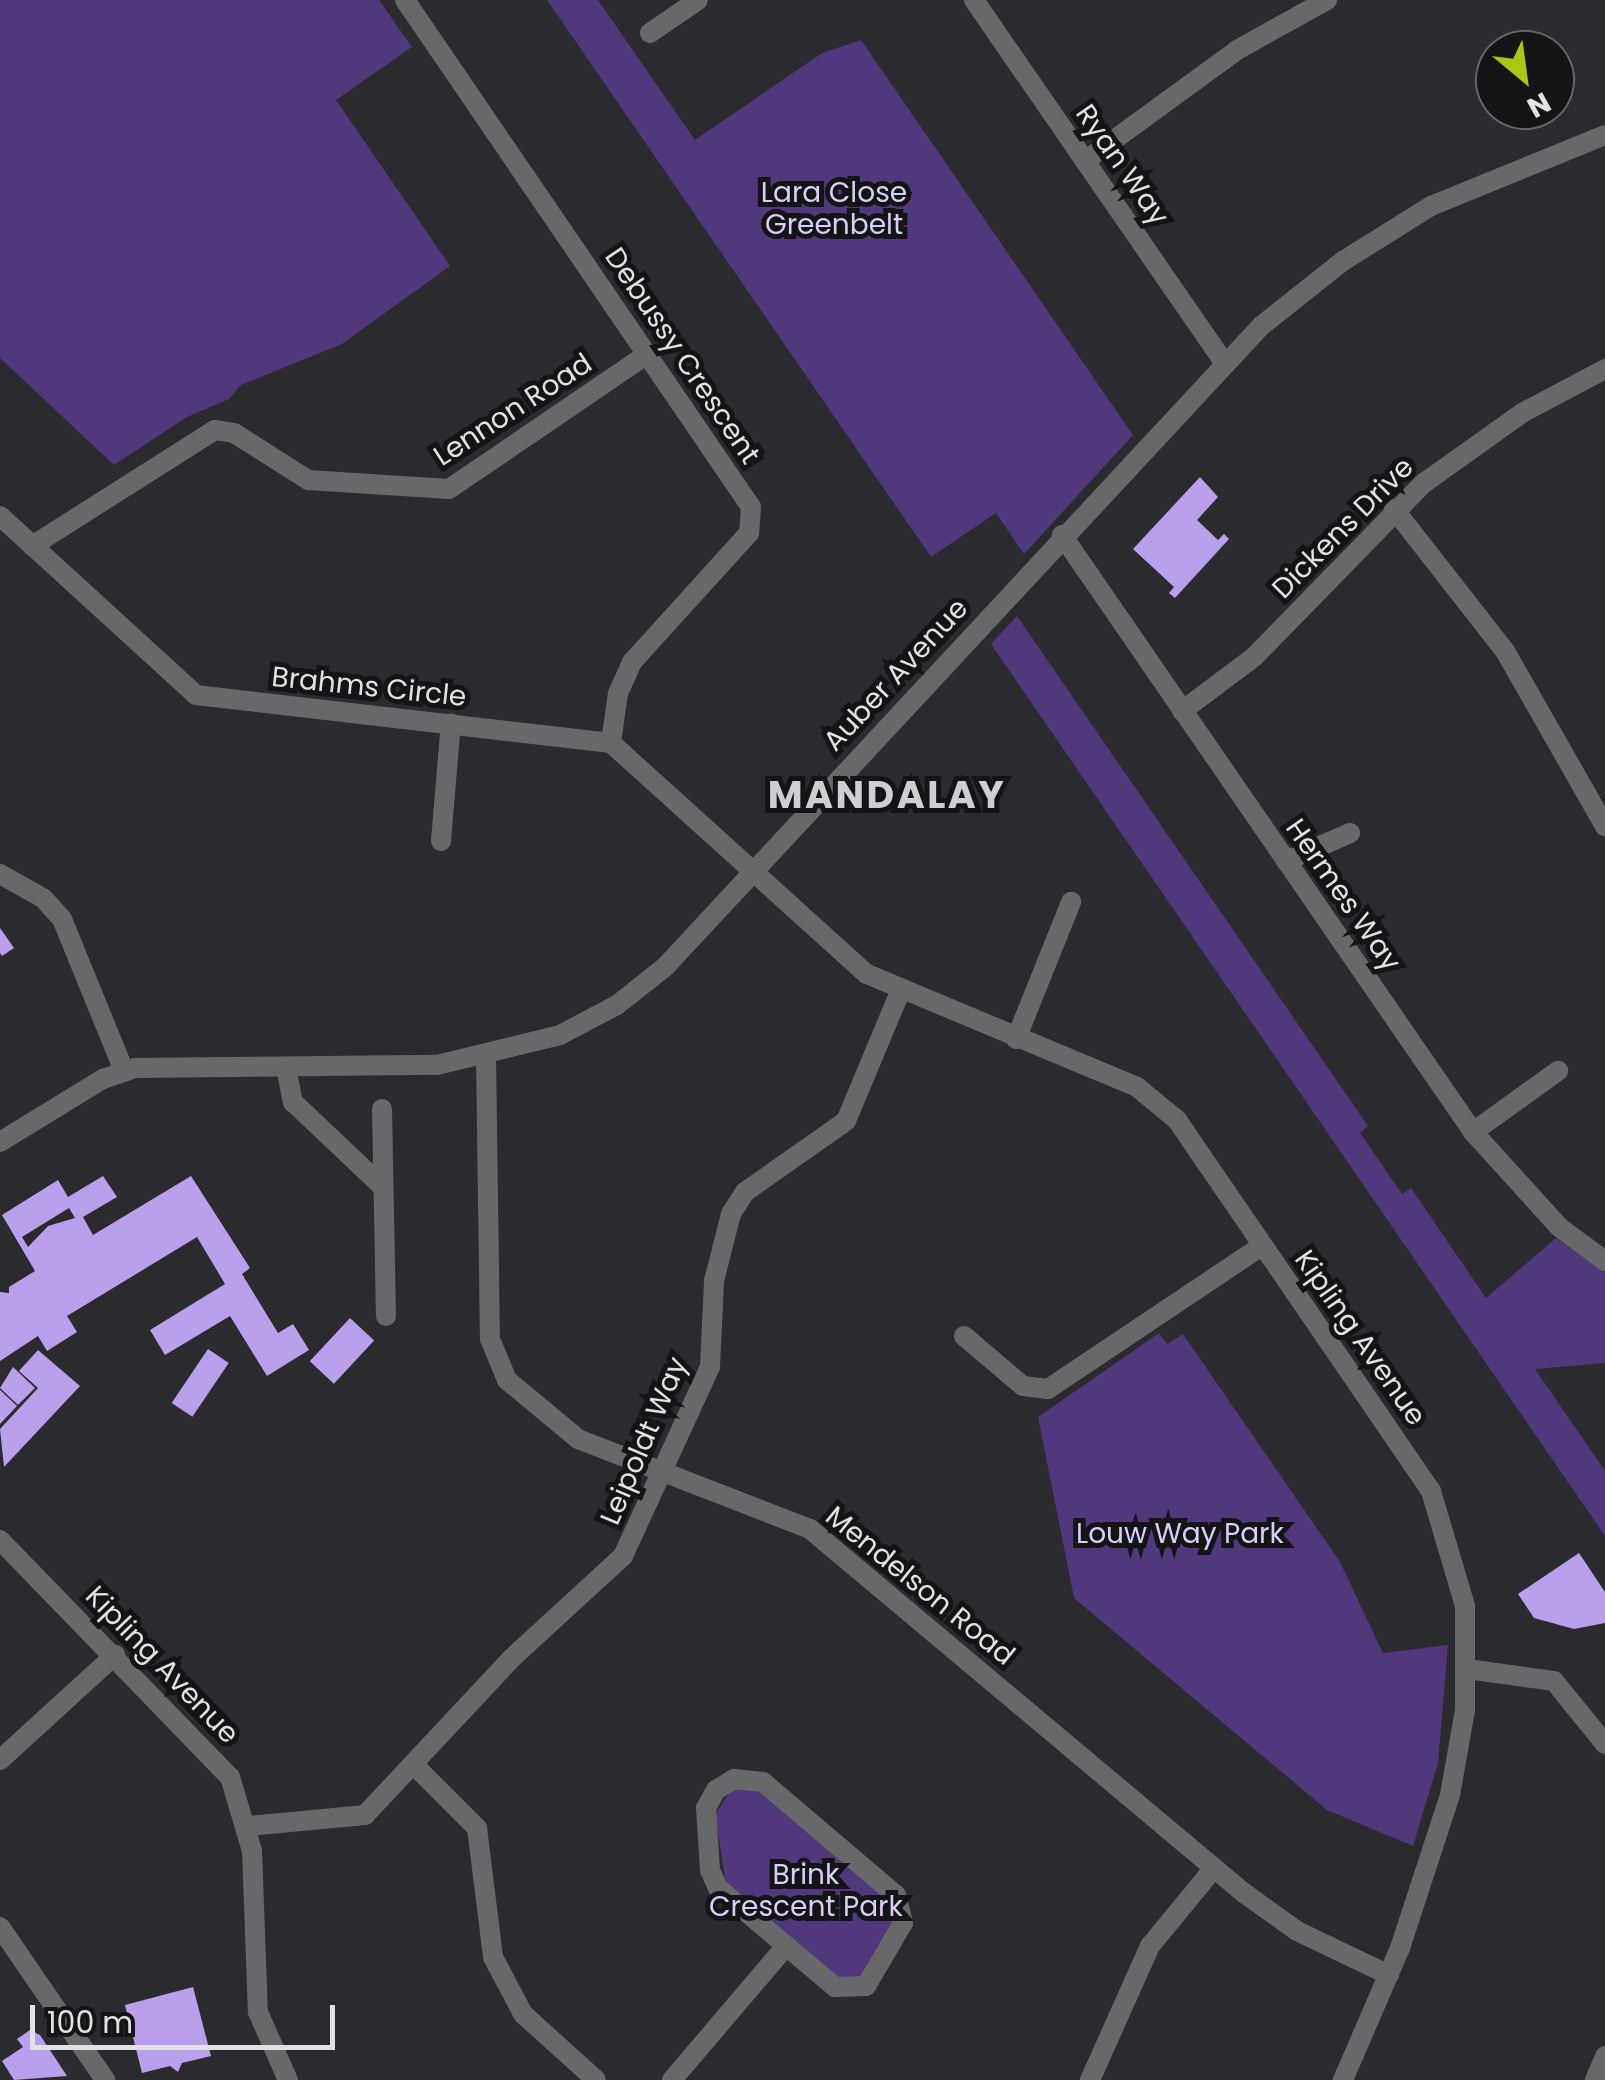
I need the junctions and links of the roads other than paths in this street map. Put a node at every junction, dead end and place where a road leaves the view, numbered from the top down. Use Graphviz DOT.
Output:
graph roads {
  1 [pos="404,0"];
  2 [pos="698,0"];
  3 [pos="974,0"];
  4 [pos="1326,0"];
  5 [pos="650,33"];
  6 [pos="1605,135"];
  7 [pos="1085,161"];
  8 [pos="648,354"];
  9 [pos="1224,362"];
  10 [pos="1605,369"];
  11 [pos="1394,509"];
  12 [pos="0,516"];
  13 [pos="1062,535"];
  14 [pos="32,546"];
  15 [pos="1182,711"];
  16 [pos="450,723"];
  17 [pos="611,744"];
  18 [pos="1605,826"];
  19 [pos="1350,833"];
  20 [pos="441,841"];
  21 [pos="1286,861"];
  22 [pos="754,871"];
  23 [pos="0,874"];
  24 [pos="1070,902"];
  25 [pos="900,992"];
  26 [pos="1016,1039"];
  27 [pos="486,1056"];
  28 [pos="286,1067"];
  29 [pos="124,1071"];
  30 [pos="1558,1071"];
  31 [pos="382,1109"];
  32 [pos="1473,1132"];
  33 [pos="0,1142"];
  34 [pos="383,1187"];
  35 [pos="1262,1246"];
  36 [pos="1605,1261"];
  37 [pos="386,1316"];
  38 [pos="964,1336"];
  39 [pos="664,1471"];
  40 [pos="0,1540"];
  41 [pos="115,1655"];
  42 [pos="1467,1669"];
  43 [pos="1605,1744"];
  44 [pos="0,1760"];
  45 [pos="413,1764"];
  46 [pos="249,1826"];
  47 [pos="1214,1868"];
  48 [pos="0,1928"];
  49 [pos="786,1946"];
  50 [pos="1388,1975"];
  51 [pos="1605,2056"];
  52 [pos="105,2080"];
  53 [pos="288,2080"];
  54 [pos="596,2080"];
  55 [pos="672,2080"];
  56 [pos="1090,2080"];
  57 [pos="1343,2080"];
  58 [pos="1595,2080"];
  1 -- 8 [label="street, Debussy Crescent"];
  2 -- 5 [label="street"];
  3 -- 7 [label="street, Ryan Way"];
  4 -- 7 [label="street"];
  6 -- 9 [label="street, Auber Avenue"];
  7 -- 9 [label="street, Ryan Way"];
  8 -- 14 [label="street, Lennon Road"];
  8 -- 17 [label="street, Debussy Crescent"];
  9 -- 13 [label="street, Auber Avenue"];
  10 -- 11 [label="street, Dickens Drive"];
  11 -- 15 [label="street, Dickens Drive"];
  11 -- 18 [label="street"];
  12 -- 14 [label="street, Brahms Circle"];
  13 -- 15 [label="street, Hermes Way"];
  13 -- 22 [label="street, Auber Avenue"];
  14 -- 16 [label="street, Brahms Circle"];
  15 -- 21 [label="street, Hermes Way"];
  16 -- 17 [label="street, Brahms Circle"];
  16 -- 20 [label="street"];
  17 -- 22 [label="street"];
  19 -- 21 [label="street"];
  21 -- 32 [label="street, Hermes Way"];
  22 -- 25 [label="street, Kipling Avenue"];
  22 -- 27 [label="street, Auber Avenue"];
  23 -- 29 [label="street"];
  24 -- 26 [label="street"];
  25 -- 26 [label="street, Kipling Avenue"];
  25 -- 39 [label="street, Leipoldt Way"];
  26 -- 35 [label="street, Kipling Avenue"];
  27 -- 28 [label="street, Auber Avenue"];
  27 -- 39 [label="street, Mendelson Road"];
  28 -- 29 [label="street, Auber Avenue"];
  28 -- 34 [label="street"];
  29 -- 33 [label="street, Auber Avenue"];
  30 -- 32 [label="street"];
  31 -- 34 [label="street"];
  32 -- 36 [label="street, Hermes Way"];
  34 -- 37 [label="street"];
  35 -- 38 [label="street"];
  35 -- 42 [label="street, Kipling Avenue"];
  39 -- 45 [label="street, Leipoldt Way"];
  39 -- 47 [label="street, Mendelson Road"];
  40 -- 41 [label="street, Kipling Avenue"];
  41 -- 44 [label="street"];
  41 -- 46 [label="street, Kipling Avenue"];
  42 -- 43 [label="street"];
  42 -- 50 [label="street, Kipling Avenue"];
  45 -- 46 [label="street, Leipoldt Way"];
  45 -- 54 [label="street"];
  46 -- 53 [label="street, Kipling Avenue"];
  47 -- 50 [label="street, Mendelson Road"];
  47 -- 56 [label="street"];
  48 -- 52 [label="street"];
  49 -- 49 [label="street"];
  49 -- 55 [label="street"];
  50 -- 57 [label="street, Kipling Avenue"];
  51 -- 58 [label="street"];
}
